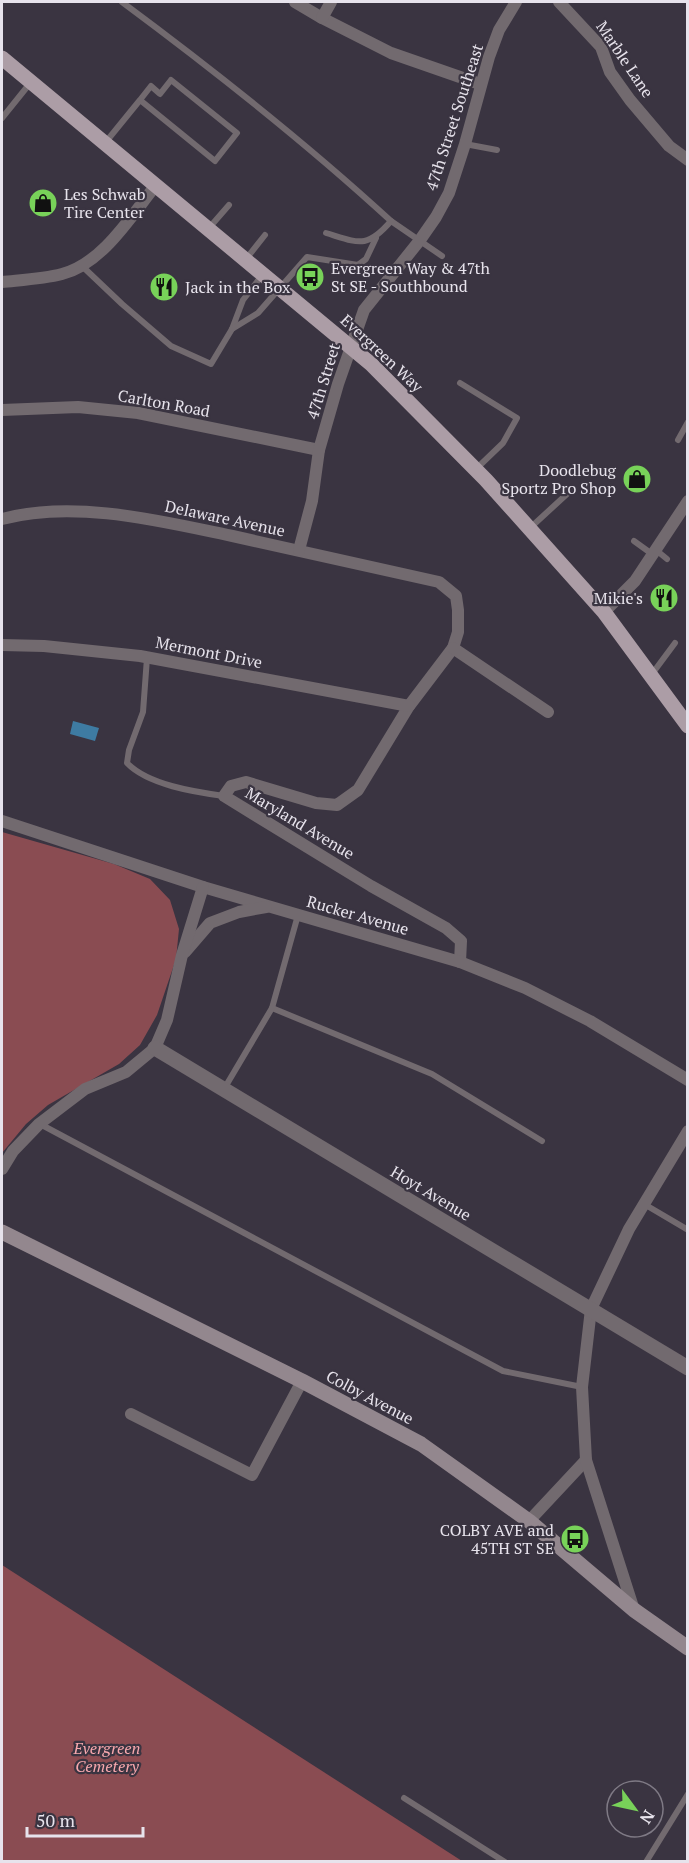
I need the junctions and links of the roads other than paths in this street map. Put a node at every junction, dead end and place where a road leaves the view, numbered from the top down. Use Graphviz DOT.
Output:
graph roads {
  1 [pos="122,2"];
  2 [pos="295,2"];
  3 [pos="331,2"];
  4 [pos="516,2"];
  5 [pos="560,2"];
  6 [pos="322,18"];
  7 [pos="2,58"];
  8 [pos="31,82"];
  9 [pos="480,84"];
  10 [pos="140,100"];
  11 [pos="2,118"];
  12 [pos="105,143"];
  13 [pos="465,144"];
  14 [pos="497,150"];
  15 [pos="687,160"];
  16 [pos="156,185"];
  17 [pos="229,205"];
  18 [pos="391,220"];
  19 [pos="209,229"];
  20 [pos="326,233"];
  21 [pos="266,235"];
  22 [pos="376,238"];
  23 [pos="420,240"];
  24 [pos="441,256"];
  25 [pos="246,259"];
  26 [pos="82,266"];
  27 [pos="263,273"];
  28 [pos="2,282"];
  29 [pos="281,288"];
  30 [pos="232,329"];
  31 [pos="351,346"];
  32 [pos="460,383"];
  33 [pos="2,410"];
  34 [pos="687,422"];
  35 [pos="678,440"];
  36 [pos="319,450"];
  37 [pos="476,470"];
  38 [pos="567,494"];
  39 [pos="687,501"];
  40 [pos="683,518"];
  41 [pos="2,519"];
  42 [pos="529,528"];
  43 [pos="634,541"];
  44 [pos="298,550"];
  45 [pos="654,552"];
  46 [pos="667,559"];
  47 [pos="438,582"];
  48 [pos="604,612"];
  49 [pos="675,643"];
  50 [pos="2,645"];
  51 [pos="453,648"];
  52 [pos="147,657"];
  53 [pos="651,675"];
  54 [pos="409,706"];
  55 [pos="548,712"];
  56 [pos="687,726"];
  57 [pos="224,796"];
  58 [pos="2,821"];
  59 [pos="203,887"];
  60 [pos="270,907"];
  61 [pos="298,915"];
  62 [pos="182,955"];
  63 [pos="460,962"];
  64 [pos="272,1008"];
  65 [pos="155,1048"];
  66 [pos="687,1080"];
  67 [pos="224,1090"];
  68 [pos="39,1124"];
  69 [pos="687,1131"];
  70 [pos="542,1141"];
  71 [pos="2,1169"];
  72 [pos="644,1203"];
  73 [pos="687,1230"];
  74 [pos="2,1232"];
  75 [pos="591,1309"];
  76 [pos="687,1368"];
  77 [pos="302,1381"];
  78 [pos="582,1387"];
  79 [pos="131,1414"];
  80 [pos="586,1460"];
  81 [pos="529,1521"];
  82 [pos="634,1610"];
  83 [pos="687,1648"];
  84 [pos="687,1794"];
  85 [pos="404,1798"];
  86 [pos="505,1862"];
  87 [pos="646,1862"];
  1 -- 18 [label="lane"];
  2 -- 6 [label="street"];
  3 -- 6 [label="street"];
  4 -- 9 [label="street, 47th Street Southeast"];
  5 -- 15 [label="street, Marble Lane"];
  6 -- 9 [label="street"];
  7 -- 8 [label="main road, Evergreen Way"];
  8 -- 11 [label="lane"];
  8 -- 12 [label="main road, Evergreen Way"];
  9 -- 13 [label="street, 47th Street Southeast"];
  10 -- 10 [label="lane"];
  10 -- 12 [label="lane"];
  12 -- 16 [label="main road, Evergreen Way"];
  13 -- 14 [label="lane"];
  13 -- 23 [label="street, 47th Street Southeast"];
  16 -- 19 [label="main road, Evergreen Way"];
  16 -- 26 [label="street"];
  17 -- 19 [label="lane"];
  18 -- 22 [label="lane"];
  18 -- 23 [label="lane"];
  19 -- 25 [label="main road, Evergreen Way"];
  20 -- 22 [label="lane"];
  21 -- 25 [label="lane"];
  22 -- 29 [label="lane"];
  23 -- 24 [label="lane"];
  23 -- 31 [label="street, 47th Street"];
  25 -- 27 [label="main road, Evergreen Way"];
  26 -- 28 [label="street"];
  26 -- 30 [label="lane"];
  27 -- 29 [label="main road, Evergreen Way"];
  27 -- 30 [label="lane"];
  29 -- 30 [label="lane"];
  29 -- 31 [label="main road, Evergreen Way"];
  31 -- 36 [label="street, 47th Street"];
  31 -- 37 [label="main road, Evergreen Way"];
  32 -- 37 [label="lane"];
  33 -- 36 [label="street, Carlton Road"];
  34 -- 35 [label="lane"];
  36 -- 44 [label="street, 47th Street"];
  37 -- 42 [label="main road, Evergreen Way"];
  38 -- 42 [label="lane"];
  39 -- 40 [label="street"];
  40 -- 45 [label="street"];
  41 -- 44 [label="street, Delaware Avenue"];
  42 -- 48 [label="main road, Evergreen Way"];
  43 -- 45 [label="lane"];
  44 -- 47 [label="street, Delaware Avenue"];
  45 -- 46 [label="lane"];
  45 -- 48 [label="street"];
  47 -- 51 [label="street, Maryland Avenue"];
  48 -- 53 [label="main road, Evergreen Way"];
  49 -- 53 [label="lane"];
  50 -- 52 [label="street, Mermont Drive"];
  51 -- 54 [label="street, Maryland Avenue"];
  51 -- 55 [label="street"];
  52 -- 54 [label="street, Mermont Drive"];
  52 -- 57 [label="lane"];
  53 -- 56 [label="main road, Evergreen Way"];
  54 -- 57 [label="street, Maryland Avenue"];
  57 -- 63 [label="street, Maryland Avenue"];
  58 -- 59 [label="street, Rucker Avenue"];
  59 -- 60 [label="street, Rucker Avenue"];
  59 -- 62 [label="street"];
  60 -- 61 [label="street, Rucker Avenue"];
  60 -- 62 [label="street"];
  61 -- 63 [label="street, Rucker Avenue"];
  61 -- 64 [label="lane"];
  62 -- 65 [label="street"];
  63 -- 66 [label="street, Rucker Avenue"];
  64 -- 67 [label="lane"];
  64 -- 70 [label="lane"];
  65 -- 67 [label="street, Hoyt Avenue"];
  65 -- 68 [label="street"];
  67 -- 75 [label="street, Hoyt Avenue"];
  68 -- 71 [label="street"];
  68 -- 78 [label="lane"];
  69 -- 72 [label="street"];
  72 -- 73 [label="lane"];
  72 -- 75 [label="street"];
  74 -- 77 [label="main road, Colby Avenue"];
  75 -- 76 [label="street, Hoyt Avenue"];
  75 -- 78 [label="street"];
  77 -- 79 [label="street"];
  77 -- 81 [label="main road, Colby Avenue"];
  78 -- 80 [label="street"];
  80 -- 81 [label="street"];
  80 -- 82 [label="street"];
  81 -- 82 [label="main road, Colby Avenue"];
  82 -- 83 [label="main road, Colby Avenue"];
  84 -- 87 [label="lane"];
  85 -- 86 [label="lane"];
}
